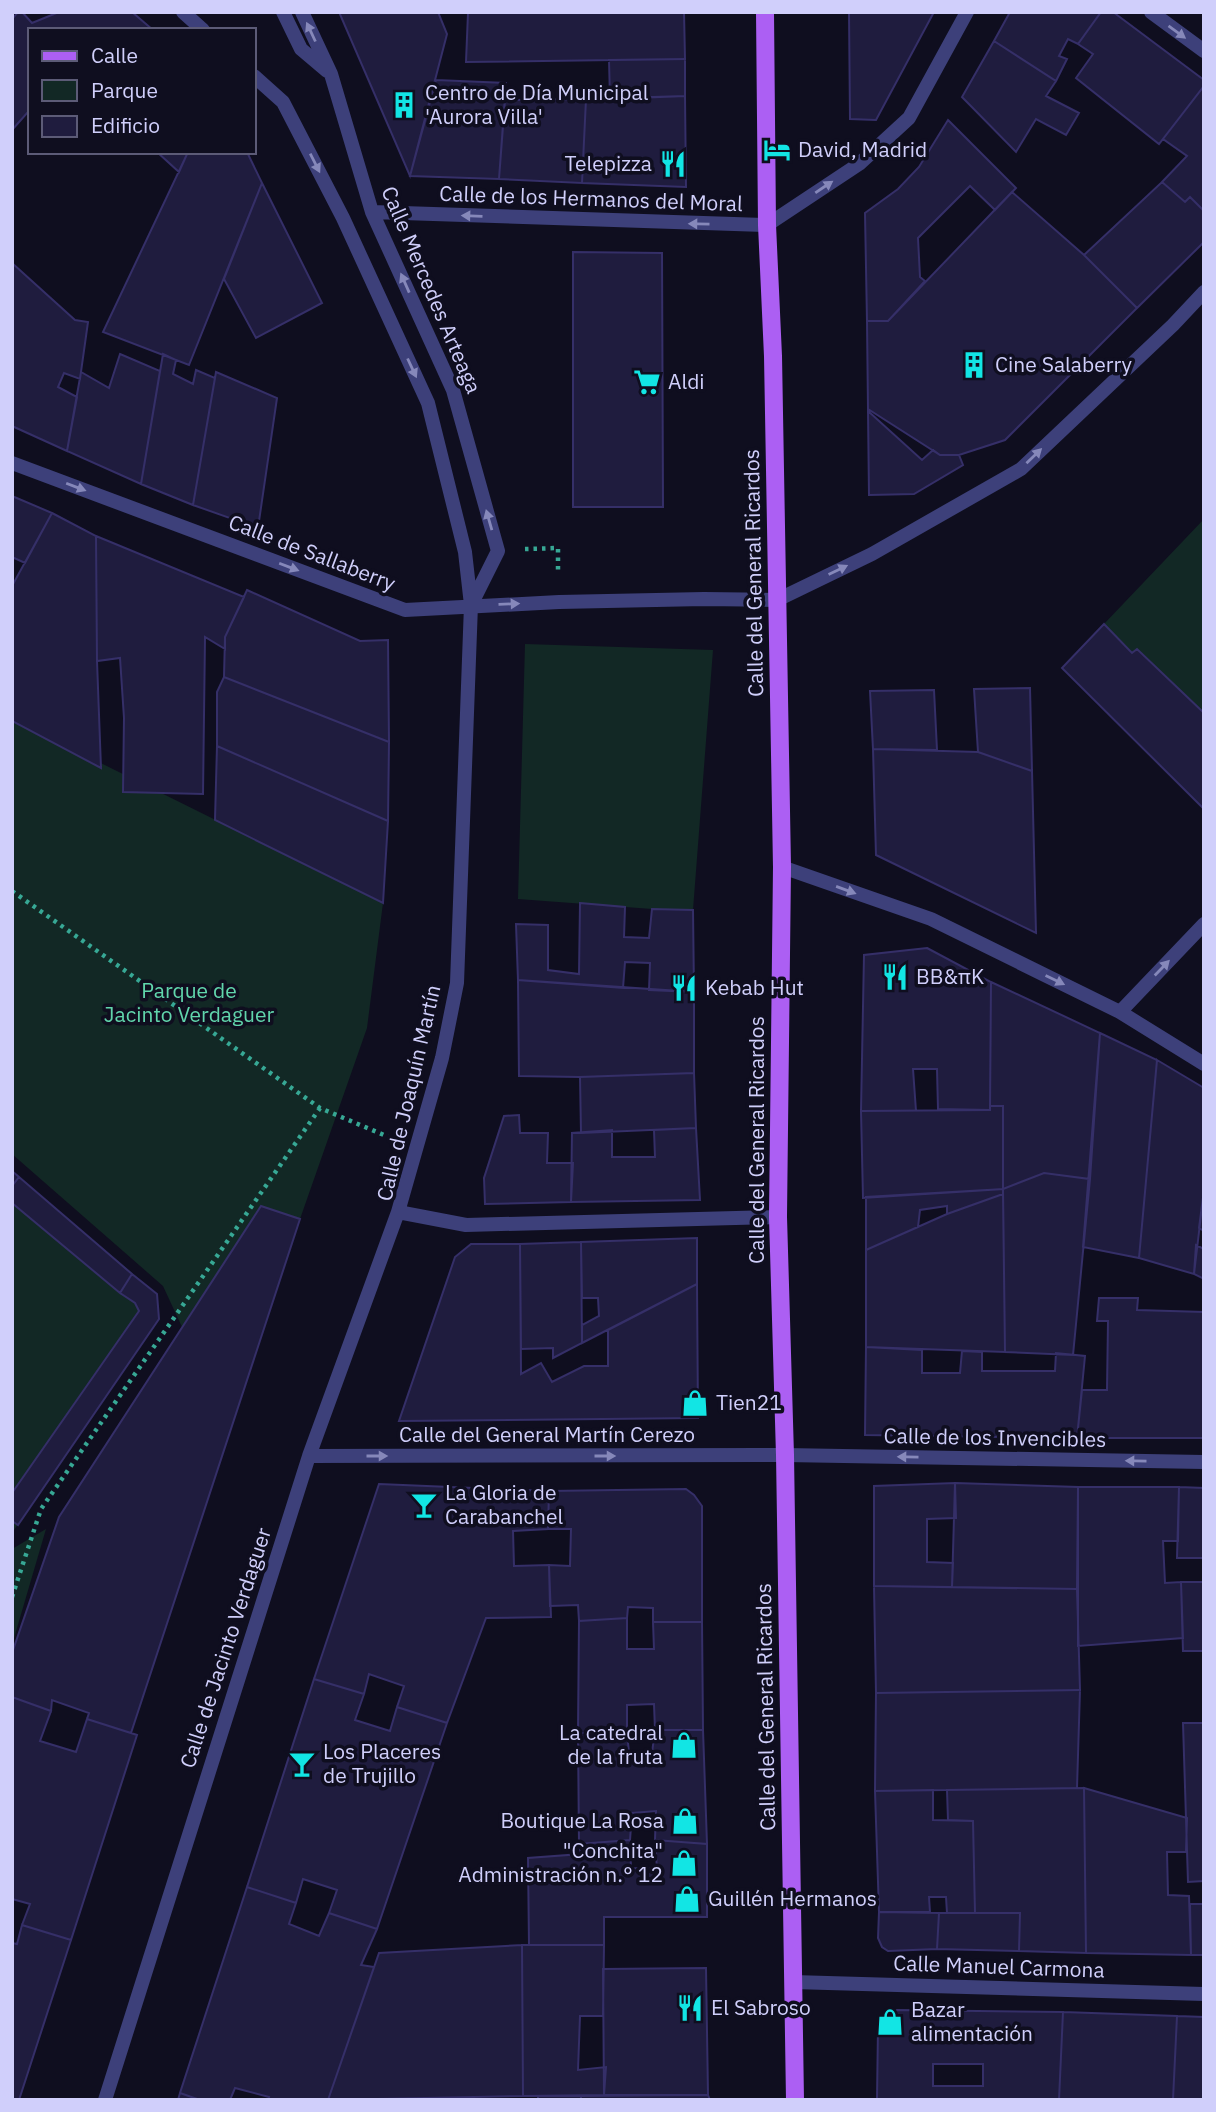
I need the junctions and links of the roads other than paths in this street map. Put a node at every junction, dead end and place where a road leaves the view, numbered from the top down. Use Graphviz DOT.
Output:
graph roads {
  1 [pos="183,12"];
  2 [pos="283,12"];
  3 [pos="302,12"];
  4 [pos="765,12"];
  5 [pos="967,12"];
  6 [pos="1151,12"];
  7 [pos="201,28"];
  8 [pos="1204,51"];
  9 [pos="331,74"];
  10 [pos="256,78"];
  11 [pos="372,212"];
  12 [pos="767,225"];
  13 [pos="1204,292"];
  14 [pos="12,463"];
  15 [pos="777,600"];
  16 [pos="471,605"];
  17 [pos="782,866"];
  18 [pos="1204,924"];
  19 [pos="1120,1012"];
  20 [pos="1204,1064"];
  21 [pos="398,1212"];
  22 [pos="778,1217"];
  23 [pos="785,1455"];
  24 [pos="309,1456"];
  25 [pos="1204,1462"];
  26 [pos="793,1982"];
  27 [pos="1204,1994"];
  28 [pos="105,2100"];
  29 [pos="795,2100"];
  1 -- 7 [label="street"];
  2 -- 9 [label="street"];
  9 -- 3 [label="street, Calle Mercedes Arteaga, one-way"];
  4 -- 12 [label="main road, Calle del General Ricardos"];
  12 -- 5 [label="street, one-way"];
  6 -- 8 [label="street, one-way"];
  9 -- 11 [label="street, Calle Mercedes Arteaga"];
  10 -- 16 [label="street, one-way"];
  12 -- 11 [label="street, Calle de los Hermanos del Moral, one-way"];
  16 -- 11 [label="street, Calle Mercedes Arteaga, one-way"];
  12 -- 15 [label="main road, Calle del General Ricardos"];
  15 -- 13 [label="street, one-way"];
  14 -- 16 [label="street, Calle de Sallaberry, one-way"];
  16 -- 15 [label="street, Calle de Sallaberry, one-way"];
  15 -- 17 [label="main road, Calle del General Ricardos"];
  16 -- 21 [label="street, Calle de Joaquín Martín"];
  17 -- 19 [label="street, one-way"];
  17 -- 22 [label="main road, Calle del General Ricardos"];
  19 -- 18 [label="street, one-way"];
  19 -- 20 [label="street"];
  21 -- 22 [label="street, Calle de Joaquín Martín"];
  21 -- 24 [label="street, Calle de Jacinto Verdaguer"];
  22 -- 23 [label="main road, Calle del General Ricardos"];
  24 -- 23 [label="street, Calle del General Martín Cerezo, one-way"];
  25 -- 23 [label="street, Calle de los Invencibles, one-way"];
  23 -- 26 [label="main road, Calle del General Ricardos"];
  24 -- 28 [label="street, Calle de Jacinto Verdaguer"];
  26 -- 27 [label="street, Calle Manuel Carmona"];
  26 -- 29 [label="main road, Calle del General Ricardos"];
}
